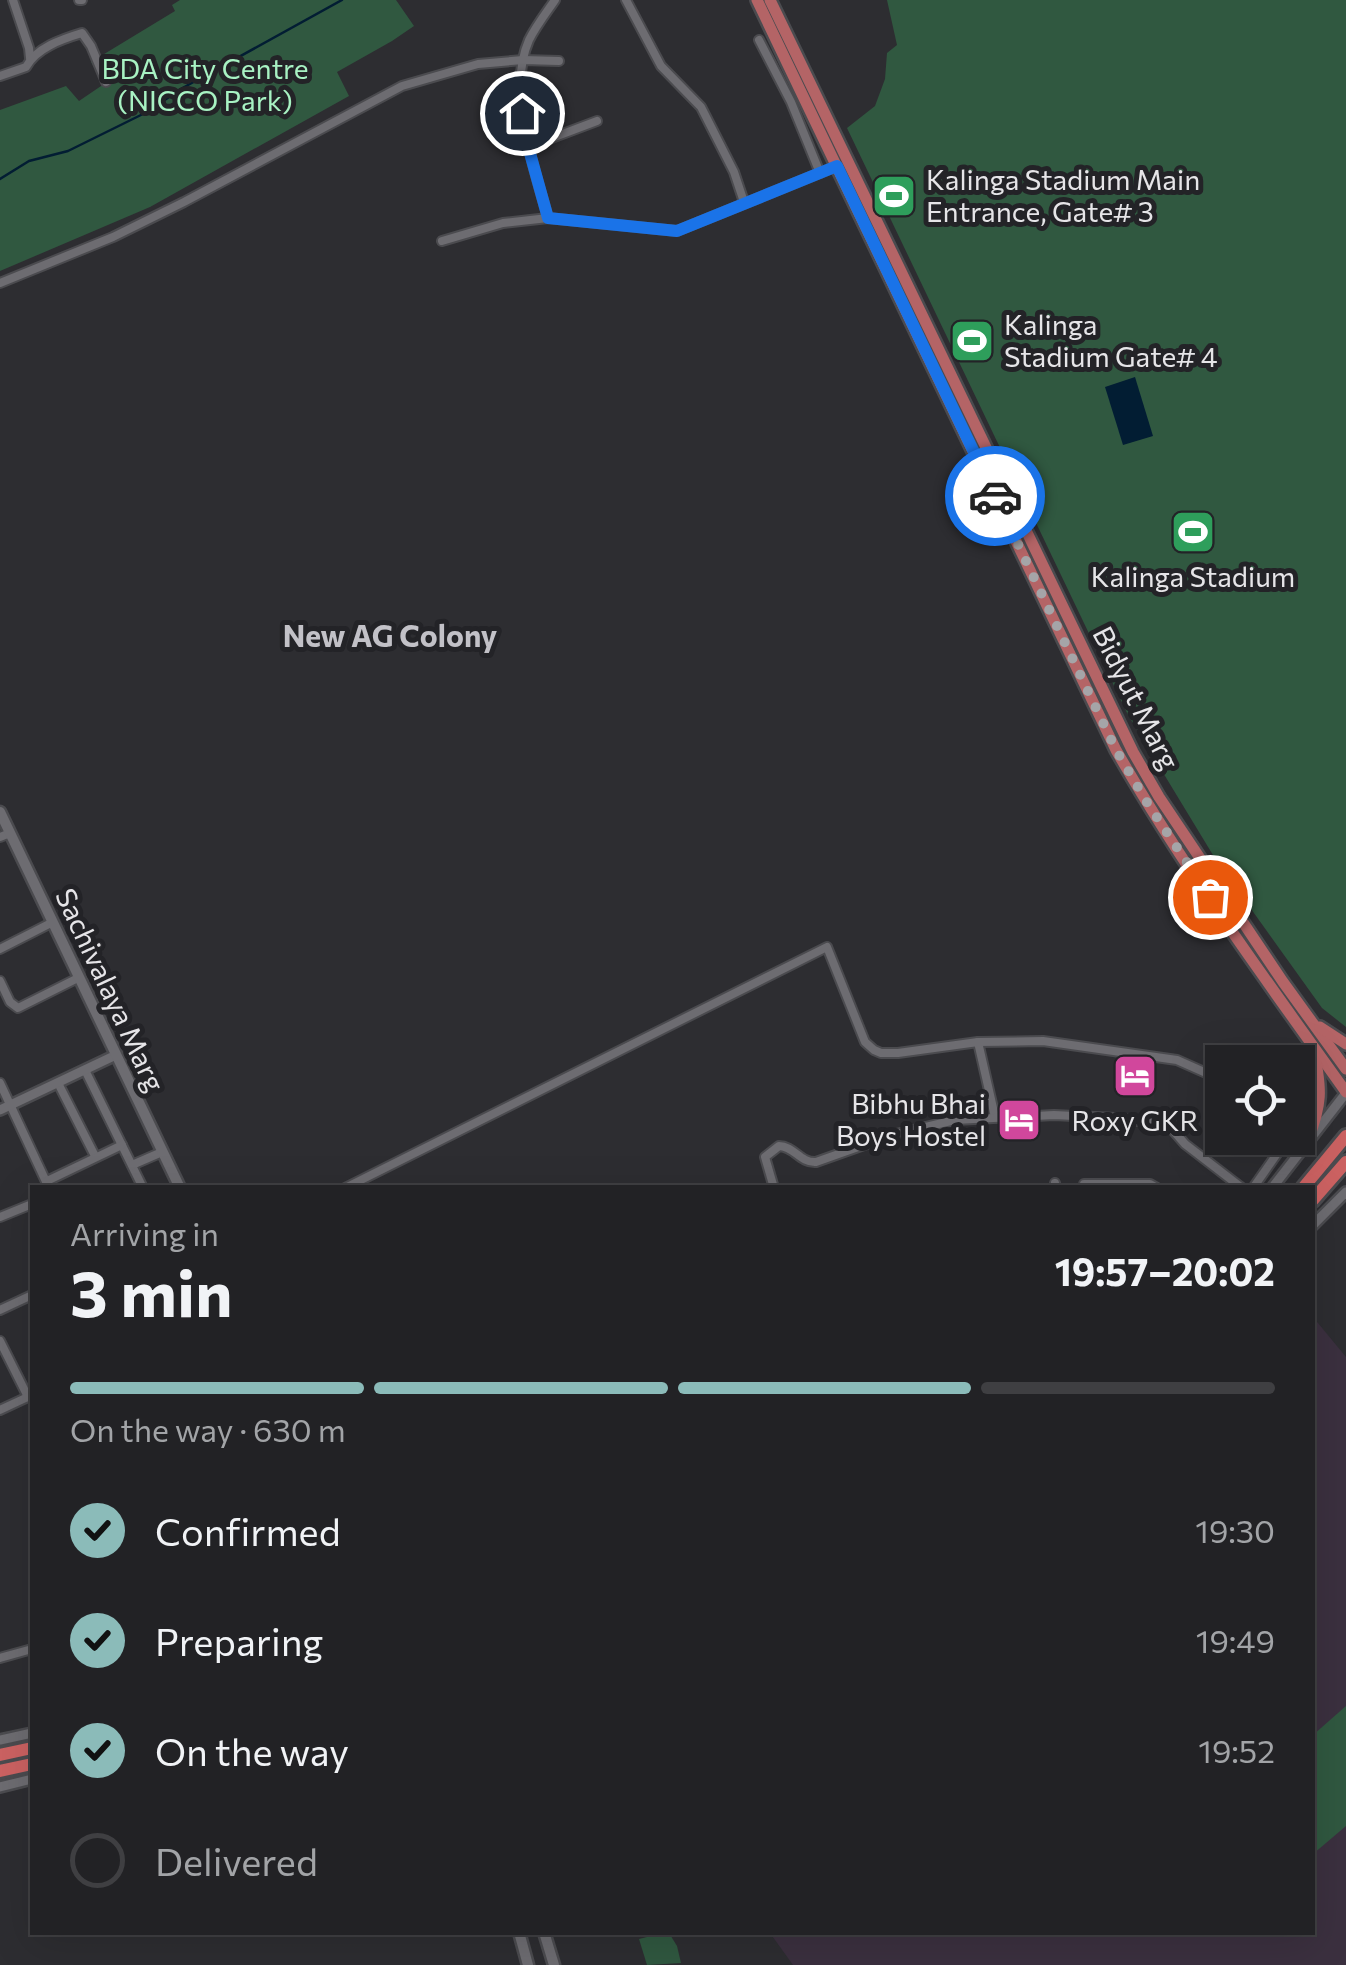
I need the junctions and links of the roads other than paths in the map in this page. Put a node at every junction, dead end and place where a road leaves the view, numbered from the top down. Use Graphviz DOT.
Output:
graph roads {
  1 [pos="14,0"];
  2 [pos="555,0"];
  3 [pos="626,0"];
  4 [pos="756,0"];
  5 [pos="770,0"];
  6 [pos="759,40"];
  7 [pos="30,58"];
  8 [pos="523,60"];
  9 [pos="559,61"];
  10 [pos="0,76"];
  11 [pos="106,82"];
  12 [pos="597,121"];
  13 [pos="528,146"];
  14 [pos="837,166"];
  15 [pos="820,173"];
  16 [pos="744,202"];
  17 [pos="548,218"];
  18 [pos="442,241"];
  19 [pos="0,283"];
  20 [pos="0,812"];
  21 [pos="5,835"];
  22 [pos="53,922"];
  23 [pos="0,949"];
  24 [pos="78,978"];
  25 [pos="0,982"];
  26 [pos="1312,1022"];
  27 [pos="978,1042"];
  28 [pos="1346,1044"];
  29 [pos="1312,1045"];
  30 [pos="1315,1049"];
  31 [pos="116,1055"];
  32 [pos="1315,1057"];
  33 [pos="1346,1069"];
  34 [pos="85,1070"];
  35 [pos="1205,1073"];
  36 [pos="0,1083"];
  37 [pos="58,1083"];
  38 [pos="1346,1092"];
  39 [pos="10,1106"];
  40 [pos="0,1110"];
  41 [pos="995,1117"];
  42 [pos="1315,1121"];
  43 [pos="1315,1131"];
  44 [pos="1346,1136"];
  45 [pos="122,1144"];
  46 [pos="162,1152"];
  47 [pos="1276,1155"];
  48 [pos="1297,1155"];
  49 [pos="95,1156"];
  50 [pos="1346,1162"];
  51 [pos="132,1165"];
  52 [pos="48,1184"];
  53 [pos="1084,1184"];
  54 [pos="141,1185"];
  55 [pos="178,1185"];
  56 [pos="351,1185"];
  57 [pos="773,1185"];
  58 [pos="1152,1185"];
  59 [pos="1239,1185"];
  60 [pos="1255,1185"];
  61 [pos="1274,1185"];
  62 [pos="1305,1185"];
  63 [pos="1346,1192"];
  64 [pos="1315,1198"];
  65 [pos="30,1205"];
  66 [pos="0,1217"];
  67 [pos="1315,1223"];
  68 [pos="30,1296"];
  69 [pos="0,1310"];
  70 [pos="0,1340"];
  71 [pos="30,1396"];
  72 [pos="0,1410"];
  73 [pos="30,1650"];
  74 [pos="0,1658"];
  75 [pos="30,1733"];
  76 [pos="0,1740"];
  77 [pos="30,1748"];
  78 [pos="0,1755"];
  79 [pos="30,1764"];
  80 [pos="0,1771"];
  81 [pos="30,1779"];
  82 [pos="0,1786"];
  83 [pos="520,1935"];
  84 [pos="545,1935"];
  85 [pos="528,1965"];
  86 [pos="554,1965"];
  1 -- 7 [label="street"];
  2 -- 8 [label="street"];
  3 -- 16 [label="street"];
  4 -- 14 [label="main road, Bidyut Marg"];
  5 -- 26 [label="main road, Bidyut Marg"];
  6 -- 15 [label="street"];
  7 -- 10 [label="street"];
  7 -- 11 [label="street"];
  8 -- 9 [label="street"];
  8 -- 13 [label="street"];
  8 -- 19 [label="street"];
  12 -- 13 [label="street"];
  13 -- 17 [label="street"];
  14 -- 15 [label="street"];
  14 -- 29 [label="main road, Bidyut Marg"];
  15 -- 16 [label="street"];
  16 -- 17 [label="street"];
  17 -- 18 [label="street"];
  20 -- 21 [label="main road, Sachivalaya Marg"];
  21 -- 22 [label="main road, Sachivalaya Marg"];
  22 -- 23 [label="street"];
  22 -- 24 [label="main road, Sachivalaya Marg"];
  24 -- 25 [label="street"];
  24 -- 31 [label="main road, Sachivalaya Marg"];
  26 -- 28 [label="main road"];
  26 -- 33 [label="main road, Bidyut Marg"];
  27 -- 35 [label="street"];
  27 -- 41 [label="street"];
  27 -- 56 [label="street"];
  30 -- 38 [label="main road, Bidyut Marg"];
  31 -- 34 [label="street"];
  31 -- 46 [label="main road, Sachivalaya Marg"];
  32 -- 42 [label="main road"];
  34 -- 37 [label="street"];
  34 -- 45 [label="street"];
  36 -- 39 [label="street"];
  37 -- 39 [label="street"];
  37 -- 49 [label="street"];
  38 -- 43 [label="street"];
  39 -- 40 [label="street"];
  39 -- 52 [label="street"];
  41 -- 57 [label="street"];
  41 -- 59 [label="street"];
  44 -- 62 [label="highway"];
  45 -- 49 [label="street"];
  45 -- 51 [label="street"];
  46 -- 51 [label="street"];
  46 -- 55 [label="main road, Sachivalaya Marg"];
  47 -- 60 [label="street"];
  48 -- 61 [label="street"];
  49 -- 52 [label="street"];
  50 -- 64 [label="highway"];
  51 -- 54 [label="street"];
  53 -- 58 [label="street"];
  63 -- 67 [label="street"];
  65 -- 66 [label="street"];
  68 -- 69 [label="street"];
  70 -- 71 [label="street"];
  71 -- 72 [label="street"];
  73 -- 74 [label="street"];
  75 -- 76 [label="street"];
  77 -- 78 [label="highway"];
  79 -- 80 [label="highway"];
  81 -- 82 [label="street"];
  83 -- 85 [label="main road"];
  84 -- 86 [label="main road"];
}
